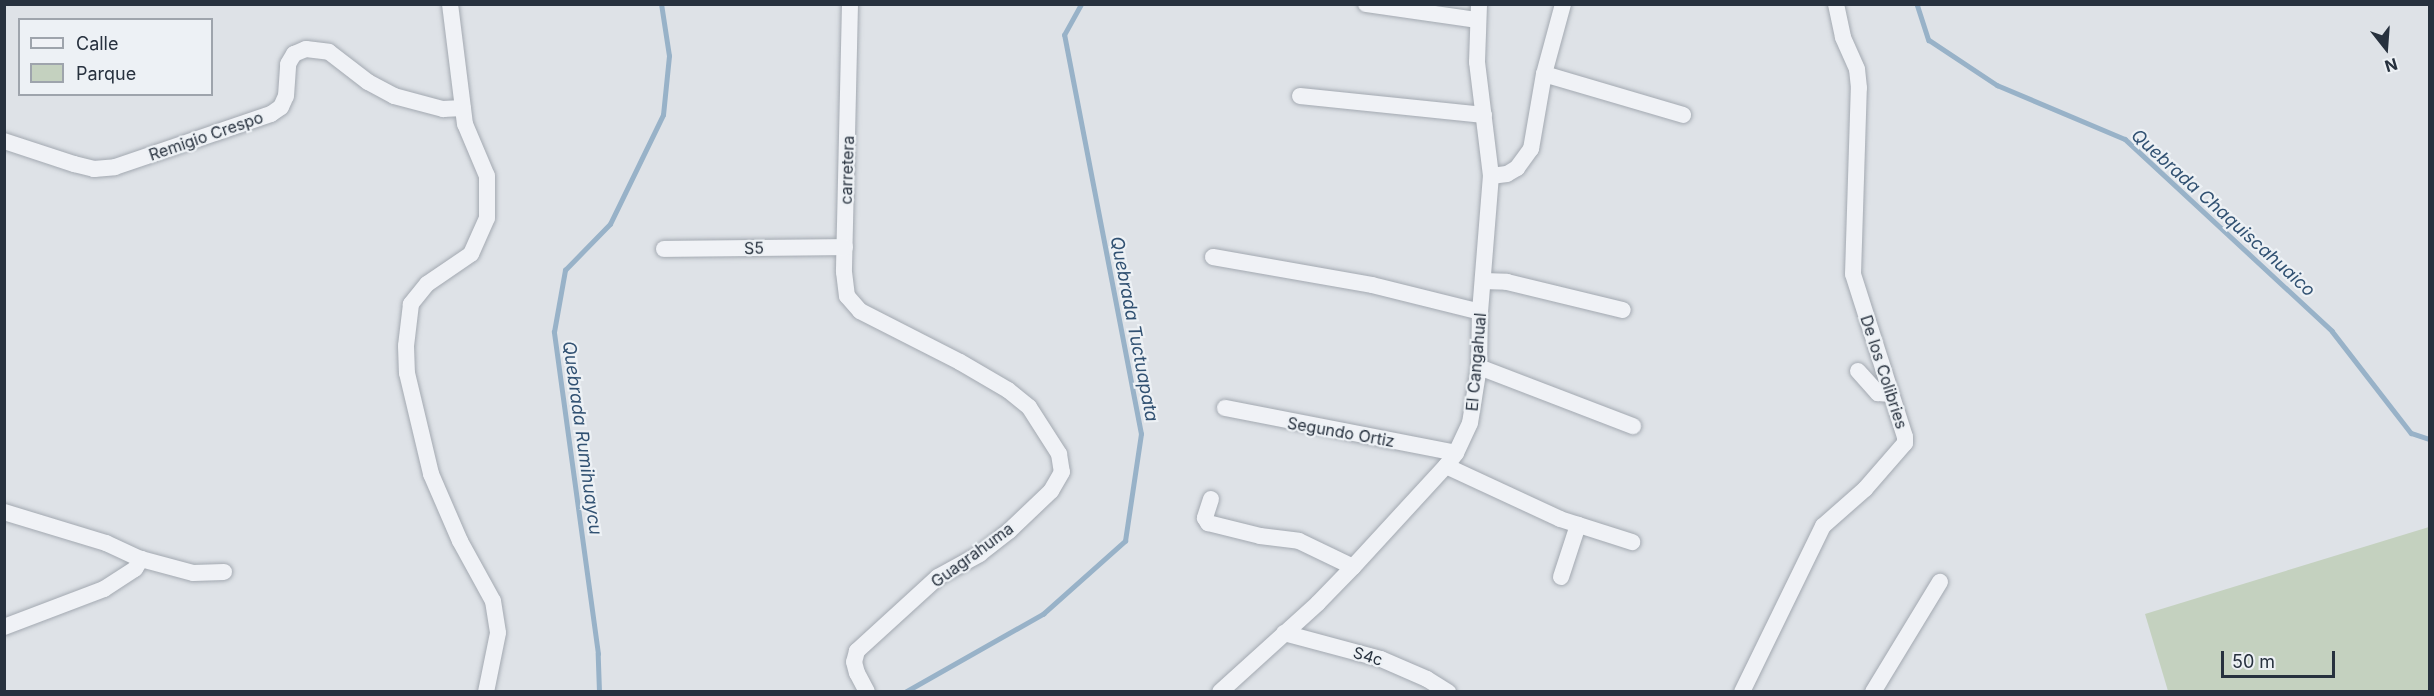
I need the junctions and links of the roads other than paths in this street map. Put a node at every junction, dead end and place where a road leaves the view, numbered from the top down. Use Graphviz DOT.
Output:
graph roads {
  1 [pos="450,4"];
  2 [pos="850,4"];
  3 [pos="1366,4"];
  4 [pos="1563,4"];
  5 [pos="1836,4"];
  6 [pos="1478,12"];
  7 [pos="1544,74"];
  8 [pos="1300,96"];
  9 [pos="463,108"];
  10 [pos="1683,114"];
  11 [pos="1484,115"];
  12 [pos="4,141"];
  13 [pos="1491,176"];
  14 [pos="845,247"];
  15 [pos="664,249"];
  16 [pos="1213,257"];
  17 [pos="1483,281"];
  18 [pos="1623,310"];
  19 [pos="1480,312"];
  20 [pos="876,321"];
  21 [pos="1479,367"];
  22 [pos="1858,371"];
  23 [pos="1891,394"];
  24 [pos="1225,408"];
  25 [pos="1633,426"];
  26 [pos="1451,460"];
  27 [pos="1211,499"];
  28 [pos="4,512"];
  29 [pos="1578,525"];
  30 [pos="1632,542"];
  31 [pos="141,559"];
  32 [pos="1353,567"];
  33 [pos="224,572"];
  34 [pos="1561,577"];
  35 [pos="1940,582"];
  36 [pos="4,627"];
  37 [pos="1284,633"];
  38 [pos="486,692"];
  39 [pos="867,692"];
  40 [pos="1220,692"];
  41 [pos="1448,692"];
  42 [pos="1742,692"];
  43 [pos="1873,692"];
  1 -- 9 [label="street"];
  2 -- 14 [label="street, carretera"];
  3 -- 6 [label="street"];
  4 -- 7 [label="street"];
  5 -- 23 [label="street, De los Colibries"];
  6 -- 11 [label="street, El Cangahual"];
  7 -- 10 [label="street"];
  7 -- 13 [label="street"];
  8 -- 11 [label="street"];
  9 -- 12 [label="street, Remigio Crespo"];
  9 -- 38 [label="street"];
  11 -- 13 [label="street, El Cangahual"];
  13 -- 17 [label="street, El Cangahual"];
  14 -- 15 [label="street, S5"];
  14 -- 20 [label="street, carretera"];
  16 -- 19 [label="street"];
  17 -- 18 [label="street"];
  17 -- 19 [label="street, El Cangahual"];
  19 -- 21 [label="street, El Cangahual"];
  20 -- 39 [label="street, Guagrahuma"];
  21 -- 25 [label="street"];
  21 -- 26 [label="street, El Cangahual"];
  22 -- 23 [label="street"];
  23 -- 42 [label="street, De los Colibries"];
  24 -- 26 [label="street, Segundo Ortiz"];
  26 -- 29 [label="street, Segundo Ortiz"];
  26 -- 32 [label="street, El Cangahual"];
  27 -- 32 [label="street"];
  28 -- 31 [label="street"];
  29 -- 30 [label="street, Segundo Ortiz"];
  29 -- 34 [label="street"];
  31 -- 33 [label="street"];
  31 -- 36 [label="street"];
  32 -- 37 [label="street, El Cangahual"];
  35 -- 43 [label="street"];
  37 -- 40 [label="street, El Cangahual"];
  37 -- 41 [label="street, S4c"];
}
